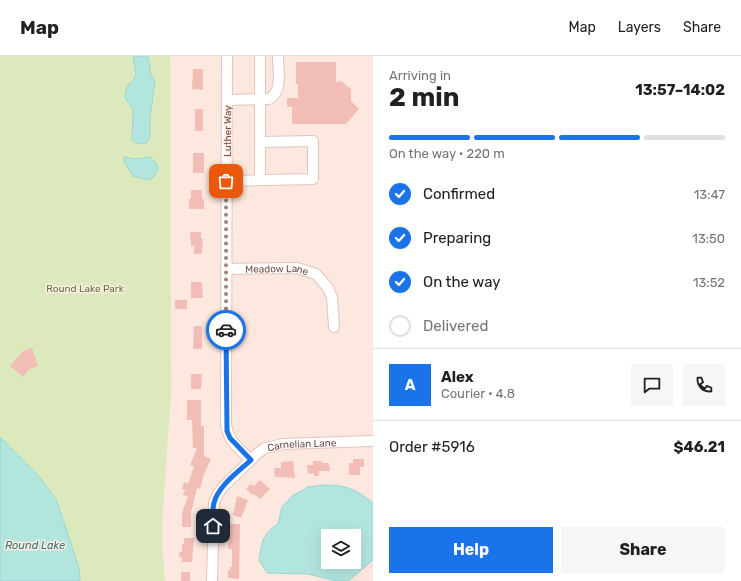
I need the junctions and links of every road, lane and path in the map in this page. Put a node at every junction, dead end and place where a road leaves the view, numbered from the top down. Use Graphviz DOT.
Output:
graph roads {
  1 [pos="227,56"];
  2 [pos="260,56"];
  3 [pos="278,56"];
  4 [pos="227,100"];
  5 [pos="260,100"];
  6 [pos="260,142"];
  7 [pos="260,180"];
  8 [pos="226,181"];
  9 [pos="226,268"];
  10 [pos="334,327"];
  11 [pos="373,441"];
  12 [pos="251,460"];
  13 [pos="212,581"];
  1 -- 4 [label="street, Luther Way"];
  2 -- 5 [label="street"];
  3 -- 5 [label="street"];
  4 -- 5 [label="street"];
  4 -- 8 [label="street, Luther Way"];
  5 -- 6 [label="street"];
  6 -- 7 [label="street"];
  6 -- 7 [label="street"];
  7 -- 8 [label="street"];
  8 -- 9 [label="street, Luther Way"];
  9 -- 10 [label="street, Meadow Lane"];
  9 -- 12 [label="street, Luther Way"];
  11 -- 12 [label="street, Carnelian Lane"];
  12 -- 13 [label="street, Carnelian Lane"];
}
